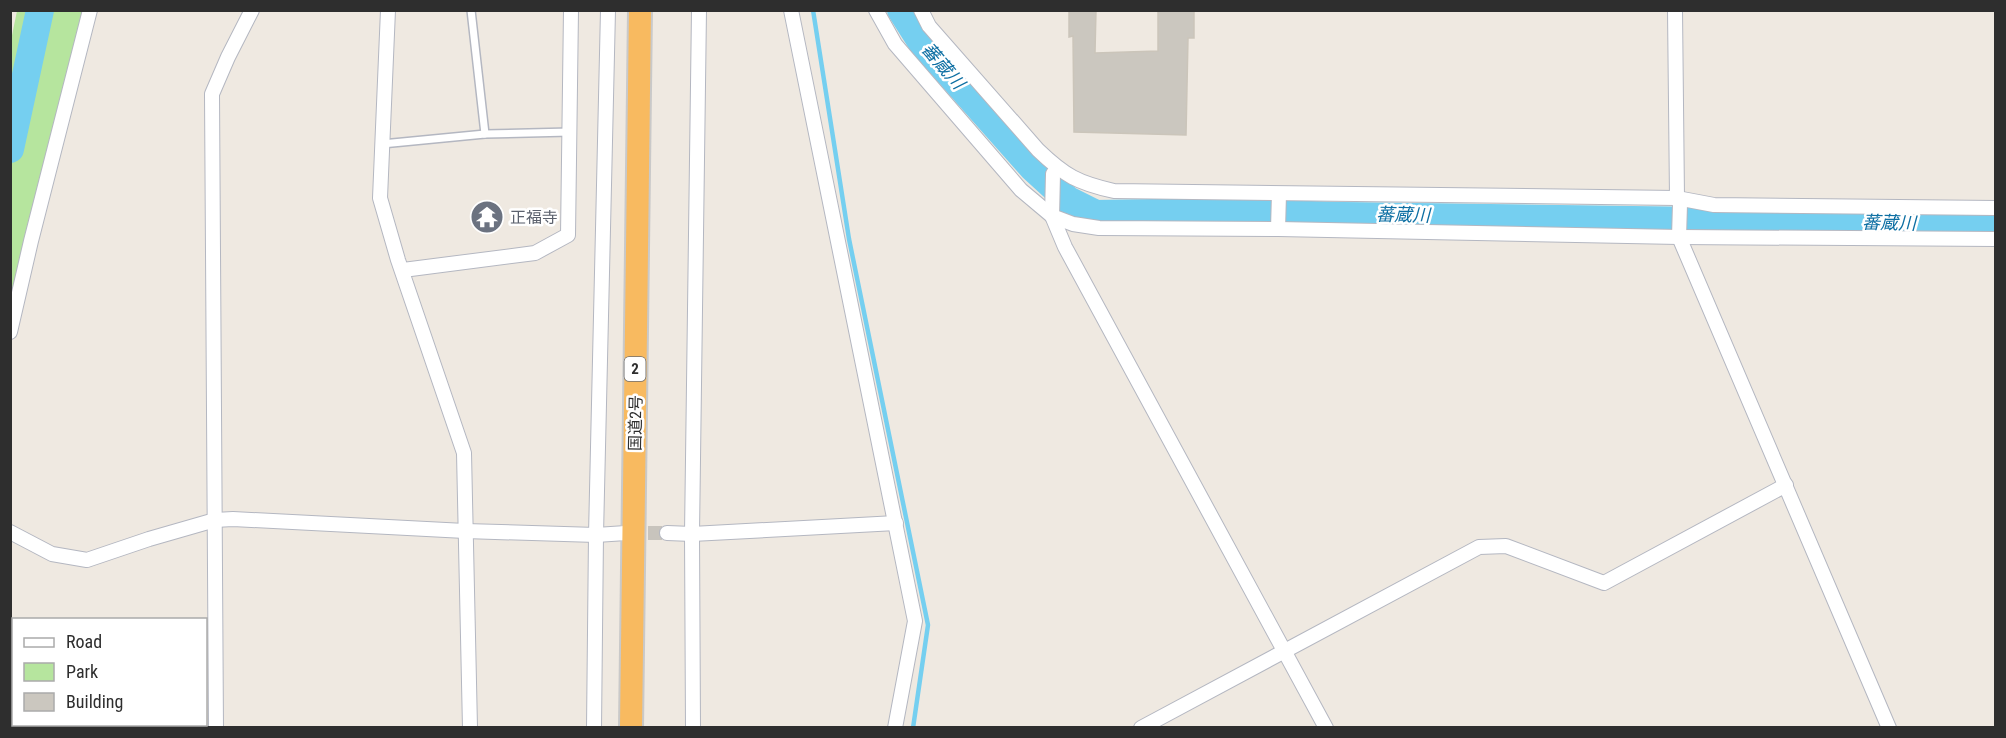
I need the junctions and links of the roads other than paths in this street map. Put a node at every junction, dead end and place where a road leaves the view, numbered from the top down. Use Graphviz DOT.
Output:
graph roads {
  1 [pos="90,10"];
  2 [pos="252,10"];
  3 [pos="388,10"];
  4 [pos="471,10"];
  5 [pos="571,10"];
  6 [pos="608,10"];
  7 [pos="640,10"];
  8 [pos="699,10"];
  9 [pos="792,10"];
  10 [pos="876,10"];
  11 [pos="921,10"];
  12 [pos="1675,10"];
  13 [pos="570,132"];
  14 [pos="484,134"];
  15 [pos="382,144"];
  16 [pos="1055,171"];
  17 [pos="1278,196"];
  18 [pos="1678,201"];
  19 [pos="1995,208"];
  20 [pos="1052,215"];
  21 [pos="1278,228"];
  22 [pos="1679,237"];
  23 [pos="1995,239"];
  24 [pos="403,270"];
  25 [pos="10,332"];
  26 [pos="1786,485"];
  27 [pos="215,520"];
  28 [pos="896,523"];
  29 [pos="465,531"];
  30 [pos="10,532"];
  31 [pos="626,533"];
  32 [pos="667,533"];
  33 [pos="692,534"];
  34 [pos="596,535"];
  35 [pos="1283,650"];
  36 [pos="210,700"];
  37 [pos="216,728"];
  38 [pos="470,728"];
  39 [pos="594,728"];
  40 [pos="631,728"];
  41 [pos="693,728"];
  42 [pos="896,728"];
  43 [pos="1141,728"];
  44 [pos="1326,728"];
  45 [pos="1889,728"];
  1 -- 25 [label="street"];
  2 -- 27 [label="street"];
  3 -- 15 [label="street"];
  4 -- 14 [label="lane"];
  5 -- 13 [label="street"];
  6 -- 34 [label="street"];
  7 -- 40 [label="highway, 国道2号 / 2"];
  8 -- 33 [label="street"];
  9 -- 28 [label="street"];
  10 -- 20 [label="street"];
  11 -- 16 [label="street"];
  12 -- 18 [label="street"];
  13 -- 14 [label="lane"];
  13 -- 24 [label="street"];
  14 -- 15 [label="lane"];
  15 -- 24 [label="street"];
  16 -- 17 [label="street"];
  16 -- 20 [label="street"];
  17 -- 18 [label="street"];
  17 -- 21 [label="street"];
  18 -- 19 [label="street"];
  18 -- 22 [label="street"];
  20 -- 21 [label="street"];
  20 -- 35 [label="street"];
  21 -- 22 [label="street"];
  22 -- 23 [label="street"];
  22 -- 26 [label="street"];
  24 -- 29 [label="street"];
  26 -- 35 [label="street"];
  26 -- 45 [label="street"];
  27 -- 29 [label="street"];
  27 -- 30 [label="street"];
  27 -- 36 [label="street"];
  28 -- 33 [label="street"];
  28 -- 42 [label="street"];
  29 -- 34 [label="street"];
  29 -- 38 [label="street"];
  31 -- 34 [label="street"];
  32 -- 33 [label="street"];
  33 -- 41 [label="street"];
  34 -- 39 [label="street"];
  35 -- 43 [label="street"];
  35 -- 44 [label="street"];
  36 -- 37 [label="street"];
}
